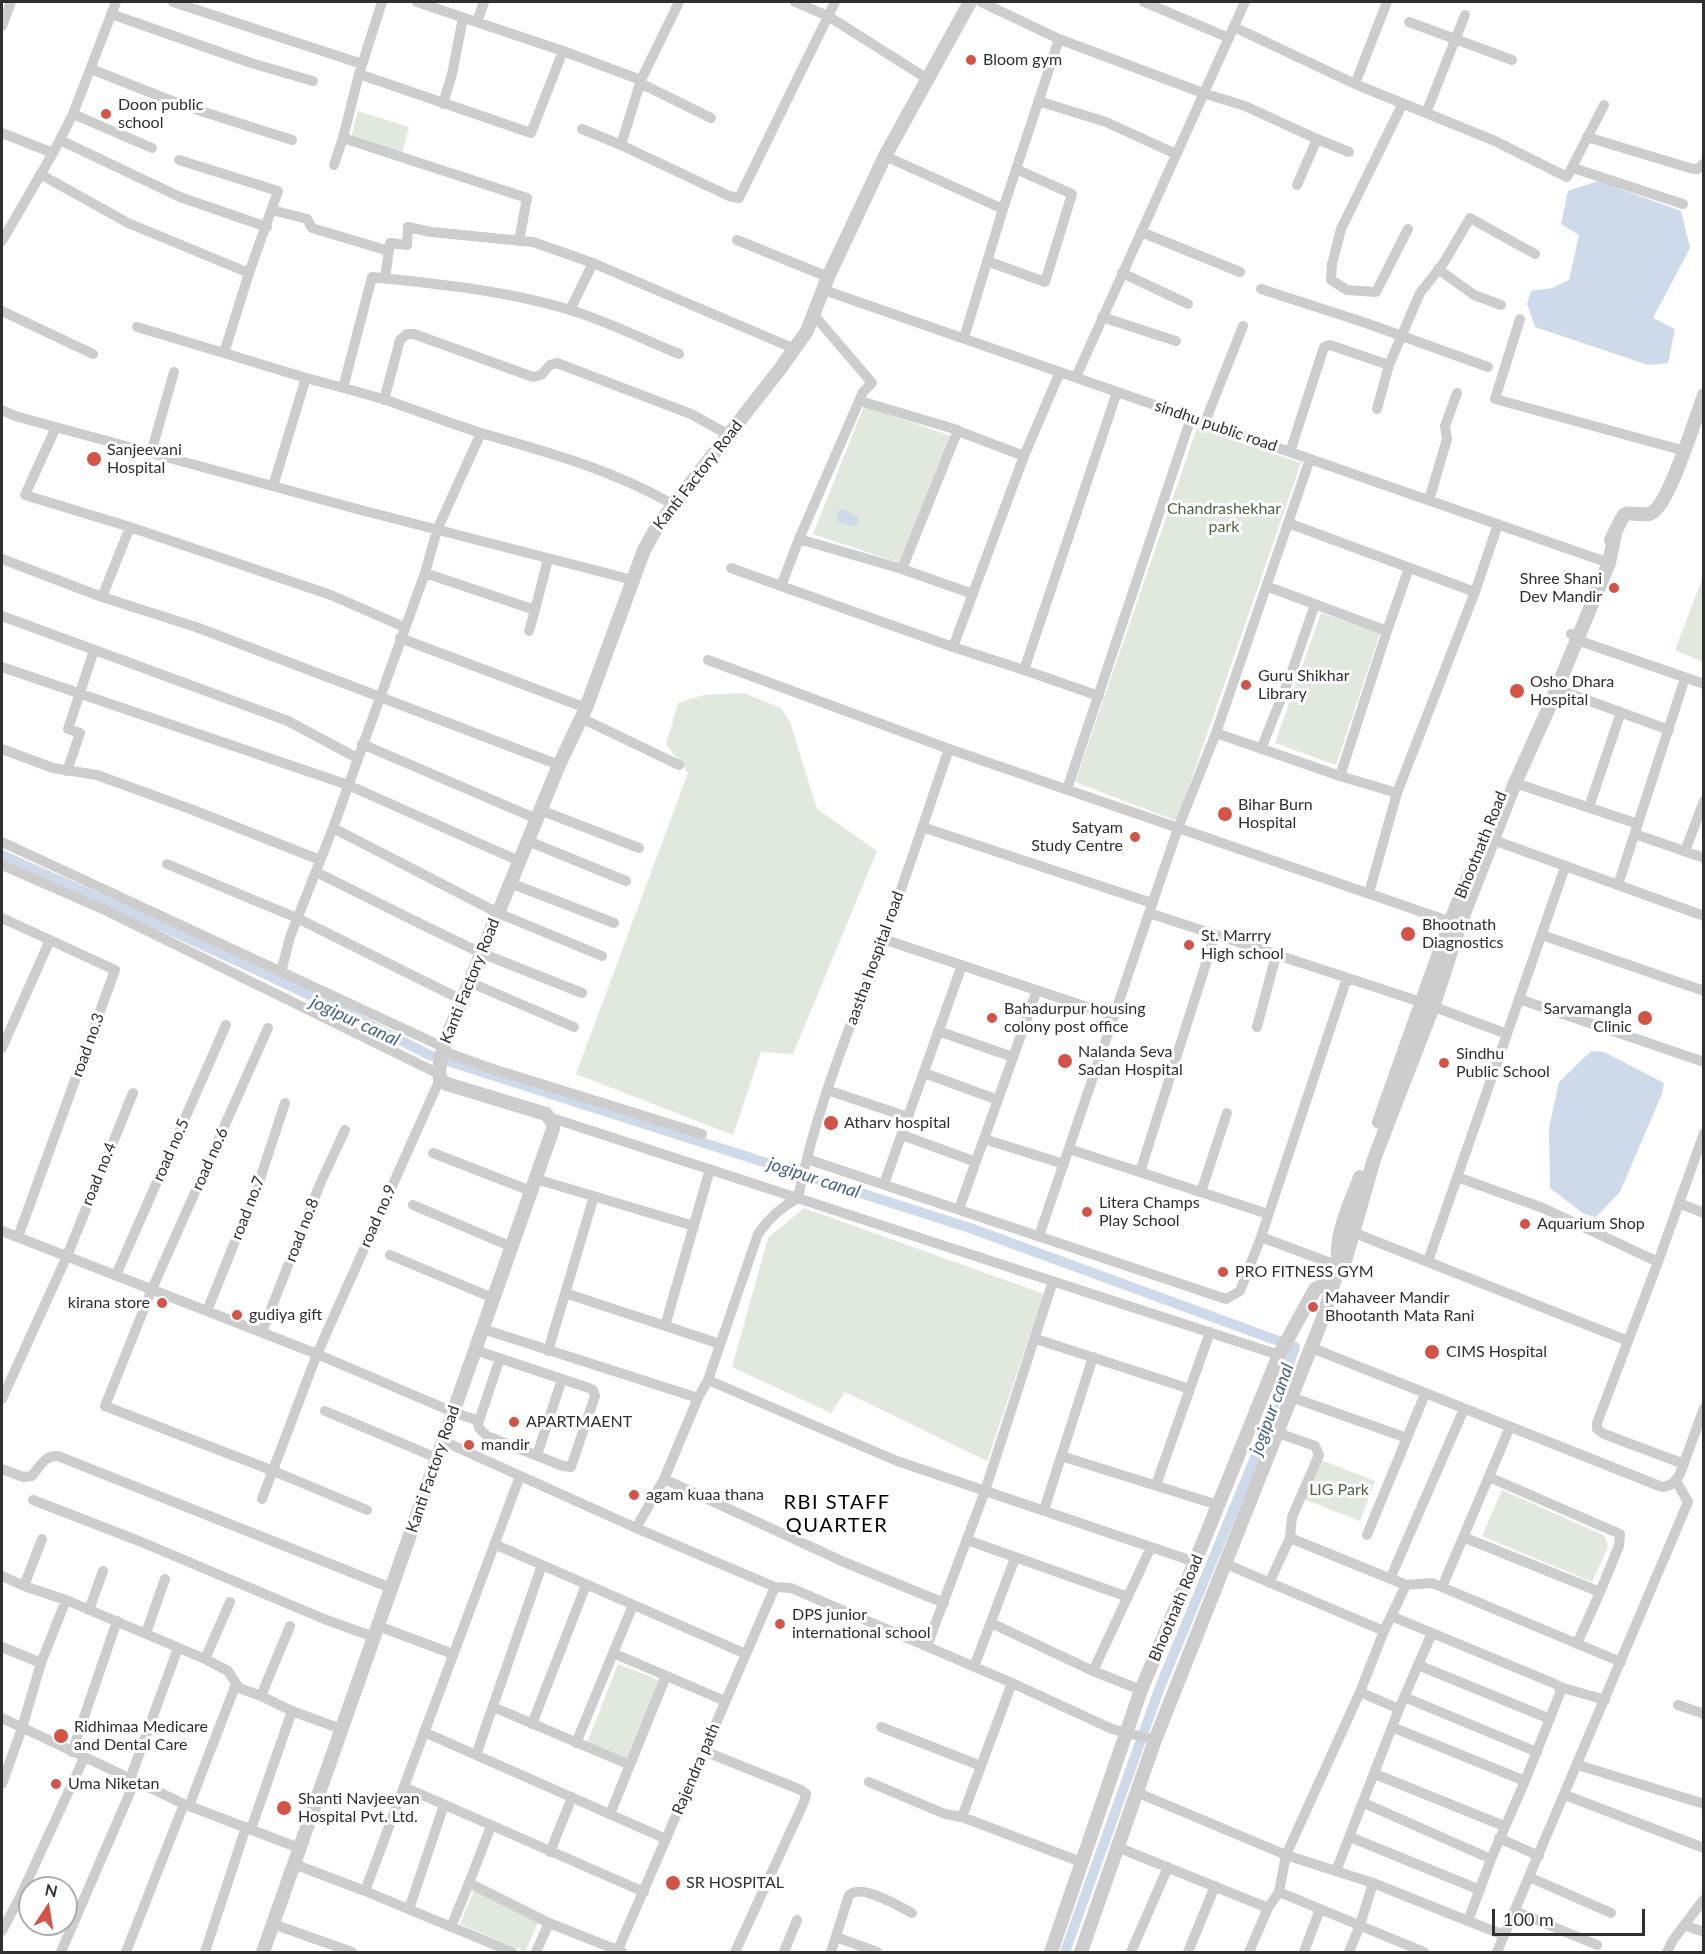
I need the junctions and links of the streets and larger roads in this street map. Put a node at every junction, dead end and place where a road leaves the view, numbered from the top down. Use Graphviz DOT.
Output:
graph roads {
  1 [pos="11,2"];
  2 [pos="116,2"];
  3 [pos="173,2"];
  4 [pos="382,2"];
  5 [pos="418,2"];
  6 [pos="484,2"];
  7 [pos="679,2"];
  8 [pos="795,2"];
  9 [pos="835,2"];
  10 [pos="970,2"];
  11 [pos="1144,2"];
  12 [pos="1245,2"];
  13 [pos="1387,2"];
  14 [pos="111,14"];
  15 [pos="1465,15"];
  16 [pos="828,16"];
  17 [pos="463,18"];
  18 [pos="477,22"];
  19 [pos="1409,22"];
  20 [pos="2,26"];
  21 [pos="1231,32"];
  22 [pos="1455,38"];
  23 [pos="1059,39"];
  24 [pos="563,51"];
  25 [pos="1512,60"];
  26 [pos="91,69"];
  27 [pos="360,69"];
  28 [pos="926,78"];
  29 [pos="313,81"];
  30 [pos="640,82"];
  31 [pos="1355,84"];
  32 [pos="1203,93"];
  33 [pos="1038,101"];
  34 [pos="1403,103"];
  35 [pos="443,104"];
  36 [pos="1604,105"];
  37 [pos="1426,113"];
  38 [pos="73,114"];
  39 [pos="711,118"];
  40 [pos="582,129"];
  41 [pos="2,133"];
  42 [pos="1587,137"];
  43 [pos="343,138"];
  44 [pos="1317,139"];
  45 [pos="60,140"];
  46 [pos="292,140"];
  47 [pos="621,145"];
  48 [pos="152,148"];
  49 [pos="1349,152"];
  50 [pos="53,153"];
  51 [pos="1176,154"];
  52 [pos="885,156"];
  53 [pos="179,160"];
  54 [pos="1704,163"];
  55 [pos="334,165"];
  56 [pos="1573,168"];
  57 [pos="1016,169"];
  58 [pos="40,174"];
  59 [pos="1297,185"];
  60 [pos="1683,204"];
  61 [pos="1003,209"];
  62 [pos="272,210"];
  63 [pos="267,227"];
  64 [pos="1408,229"];
  65 [pos="1141,232"];
  66 [pos="737,240"];
  67 [pos="2,242"];
  68 [pos="519,242"];
  69 [pos="389,251"];
  70 [pos="1535,254"];
  71 [pos="987,261"];
  72 [pos="593,263"];
  73 [pos="1438,269"];
  74 [pos="1240,272"];
  75 [pos="249,273"];
  76 [pos="1122,273"];
  77 [pos="385,278"];
  78 [pos="826,284"];
  79 [pos="1261,289"];
  80 [pos="1188,304"];
  81 [pos="1501,305"];
  82 [pos="570,310"];
  83 [pos="2,311"];
  84 [pos="814,315"];
  85 [pos="1102,317"];
  86 [pos="1520,319"];
  87 [pos="1243,326"];
  88 [pos="137,327"];
  89 [pos="1402,336"];
  90 [pos="963,338"];
  91 [pos="1176,341"];
  92 [pos="795,349"];
  93 [pos="224,352"];
  94 [pos="93,354"];
  95 [pos="679,354"];
  96 [pos="1389,365"];
  97 [pos="1488,367"];
  98 [pos="174,372"];
  99 [pos="1060,372"];
  100 [pos="306,378"];
  101 [pos="1076,378"];
  102 [pos="343,388"];
  103 [pos="1117,392"];
  104 [pos="1457,393"];
  105 [pos="1704,395"];
  106 [pos="384,400"];
  107 [pos="860,401"];
  108 [pos="2,410"];
  109 [pos="1377,410"];
  110 [pos="1191,417"];
  111 [pos="1204,422"];
  112 [pos="56,427"];
  113 [pos="958,431"];
  114 [pos="481,433"];
  115 [pos="729,435"];
  116 [pos="1685,451"];
  117 [pos="1290,452"];
  118 [pos="151,453"];
  119 [pos="1024,456"];
  120 [pos="1310,459"];
  121 [pos="273,486"];
  122 [pos="1429,500"];
  123 [pos="674,505"];
  124 [pos="1287,523"];
  125 [pos="1498,524"];
  126 [pos="130,527"];
  127 [pos="437,530"];
  128 [pos="799,539"];
  129 [pos="2,559"];
  130 [pos="548,559"];
  131 [pos="1605,562"];
  132 [pos="731,568"];
  133 [pos="1409,568"];
  134 [pos="902,569"];
  135 [pos="425,573"];
  136 [pos="633,580"];
  137 [pos="782,586"];
  138 [pos="1266,586"];
  139 [pos="1475,592"];
  140 [pos="973,594"];
  141 [pos="102,597"];
  142 [pos="1315,604"];
  143 [pos="535,610"];
  144 [pos="2,616"];
  145 [pos="529,631"];
  146 [pos="1387,631"];
  147 [pos="402,633"];
  148 [pos="1574,637"];
  149 [pos="953,647"];
  150 [pos="94,650"];
  151 [pos="708,660"];
  152 [pos="2,666"];
  153 [pos="1024,670"];
  154 [pos="1685,678"];
  155 [pos="1704,684"];
  156 [pos="1557,689"];
  157 [pos="79,694"];
  158 [pos="1099,696"];
  159 [pos="379,697"];
  160 [pos="1621,712"];
  161 [pos="583,713"];
  162 [pos="1669,730"];
  163 [pos="1216,733"];
  164 [pos="362,744"];
  165 [pos="2,749"];
  166 [pos="949,749"];
  167 [pos="1261,749"];
  168 [pos="357,758"];
  169 [pos="559,765"];
  170 [pos="679,765"];
  171 [pos="67,771"];
  172 [pos="1340,776"];
  173 [pos="1515,783"];
  174 [pos="348,786"];
  175 [pos="1067,789"];
  176 [pos="1397,793"];
  177 [pos="1704,801"];
  178 [pos="1589,807"];
  179 [pos="538,815"];
  180 [pos="922,827"];
  181 [pos="333,828"];
  182 [pos="1178,828"];
  183 [pos="1637,829"];
  184 [pos="1488,839"];
  185 [pos="528,841"];
  186 [pos="2,842"];
  187 [pos="639,849"];
  188 [pos="1685,851"];
  189 [pos="1704,858"];
  190 [pos="320,860"];
  191 [pos="519,861"];
  192 [pos="167,864"];
  193 [pos="2,865"];
  194 [pos="1565,867"];
  195 [pos="316,872"];
  196 [pos="626,881"];
  197 [pos="510,884"];
  198 [pos="1618,885"];
  199 [pos="1369,893"];
  200 [pos="1150,908"];
  201 [pos="498,913"];
  202 [pos="1704,916"];
  203 [pos="297,918"];
  204 [pos="3,922"];
  205 [pos="614,923"];
  206 [pos="1455,923"];
  207 [pos="1215,935"];
  208 [pos="1542,935"];
  209 [pos="884,939"];
  210 [pos="50,940"];
  211 [pos="481,953"];
  212 [pos="1276,955"];
  213 [pos="602,956"];
  214 [pos="962,965"];
  215 [pos="281,972"];
  216 [pos="1347,978"];
  217 [pos="469,982"];
  218 [pos="1037,990"];
  219 [pos="1704,991"];
  220 [pos="582,993"];
  221 [pos="1519,999"];
  222 [pos="462,1000"];
  223 [pos="1427,1005"];
  224 [pos="1114,1016"];
  225 [pos="226,1025"];
  226 [pos="574,1027"];
  227 [pos="1257,1027"];
  228 [pos="268,1028"];
  229 [pos="938,1031"];
  230 [pos="1507,1034"];
  231 [pos="2,1048"];
  232 [pos="443,1051"];
  233 [pos="1013,1056"];
  234 [pos="1704,1062"];
  235 [pos="924,1073"];
  236 [pos="440,1074"];
  237 [pos="827,1090"];
  238 [pos="133,1093"];
  239 [pos="998,1100"];
  240 [pos="285,1103"];
  241 [pos="1227,1113"];
  242 [pos="549,1117"];
  243 [pos="908,1117"];
  244 [pos="345,1130"];
  245 [pos="1704,1133"];
  246 [pos="702,1134"];
  247 [pos="902,1135"];
  248 [pos="984,1139"];
  249 [pos="1069,1149"];
  250 [pos="433,1153"];
  251 [pos="1700,1155"];
  252 [pos="976,1162"];
  253 [pos="805,1163"];
  254 [pos="1064,1164"];
  255 [pos="710,1169"];
  256 [pos="1140,1172"];
  257 [pos="1457,1177"];
  258 [pos="884,1184"];
  259 [pos="533,1185"];
  260 [pos="1202,1192"];
  261 [pos="799,1193"];
  262 [pos="594,1196"];
  263 [pos="1679,1203"];
  264 [pos="413,1205"];
  265 [pos="959,1209"];
  266 [pos="1704,1213"];
  267 [pos="1268,1214"];
  268 [pos="694,1226"];
  269 [pos="1348,1230"];
  270 [pos="2,1231"];
  271 [pos="1039,1236"];
  272 [pos="18,1237"];
  273 [pos="1261,1237"];
  274 [pos="512,1246"];
  275 [pos="390,1255"];
  276 [pos="67,1256"];
  277 [pos="1428,1261"];
  278 [pos="1658,1262"];
  279 [pos="1339,1266"];
  280 [pos="116,1275"];
  281 [pos="1053,1281"];
  282 [pos="1332,1286"];
  283 [pos="152,1289"];
  284 [pos="565,1293"];
  285 [pos="493,1298"];
  286 [pos="207,1311"];
  287 [pos="665,1326"];
  288 [pos="483,1329"];
  289 [pos="262,1332"];
  290 [pos="1209,1332"];
  291 [pos="1036,1339"];
  292 [pos="1628,1341"];
  293 [pos="720,1344"];
  294 [pos="1312,1348"];
  295 [pos="475,1350"];
  296 [pos="548,1351"];
  297 [pos="1281,1351"];
  298 [pos="317,1354"];
  299 [pos="1093,1357"];
  300 [pos="500,1358"];
  301 [pos="562,1379"];
  302 [pos="708,1380"];
  303 [pos="1190,1389"];
  304 [pos="1425,1394"];
  305 [pos="1291,1397"];
  306 [pos="698,1398"];
  307 [pos="2,1399"];
  308 [pos="1704,1408"];
  309 [pos="1464,1409"];
  310 [pos="325,1411"];
  311 [pos="453,1412"];
  312 [pos="480,1421"];
  313 [pos="1510,1428"];
  314 [pos="1278,1433"];
  315 [pos="1699,1436"];
  316 [pos="1407,1438"];
  317 [pos="443,1441"];
  318 [pos="537,1455"];
  319 [pos="1061,1456"];
  320 [pos="437,1458"];
  321 [pos="1684,1464"];
  322 [pos="2,1469"];
  323 [pos="272,1470"];
  324 [pos="520,1476"];
  325 [pos="1489,1477"];
  326 [pos="664,1479"];
  327 [pos="1676,1481"];
  328 [pos="1156,1485"];
  329 [pos="985,1491"];
  330 [pos="262,1498"];
  331 [pos="33,1500"];
  332 [pos="1218,1505"];
  333 [pos="367,1510"];
  334 [pos="1044,1510"];
  335 [pos="636,1528"];
  336 [pos="1367,1535"];
  337 [pos="1463,1537"];
  338 [pos="1290,1538"];
  339 [pos="42,1539"];
  340 [pos="967,1540"];
  341 [pos="494,1544"];
  342 [pos="1151,1547"];
  343 [pos="1016,1557"];
  344 [pos="1196,1562"];
  345 [pos="1226,1564"];
  346 [pos="542,1565"];
  347 [pos="104,1571"];
  348 [pos="2,1576"];
  349 [pos="1390,1579"];
  350 [pos="165,1580"];
  351 [pos="1269,1583"];
  352 [pos="586,1585"];
  353 [pos="1407,1585"];
  354 [pos="24,1586"];
  355 [pos="775,1587"];
  356 [pos="1442,1587"];
  357 [pos="391,1588"];
  358 [pos="1600,1592"];
  359 [pos="1128,1597"];
  360 [pos="66,1600"];
  361 [pos="230,1602"];
  362 [pos="944,1603"];
  363 [pos="633,1605"];
  364 [pos="89,1610"];
  365 [pos="1392,1616"];
  366 [pos="117,1621"];
  367 [pos="991,1623"];
  368 [pos="290,1626"];
  369 [pos="1384,1631"];
  370 [pos="376,1632"];
  371 [pos="146,1633"];
  372 [pos="1432,1633"];
  373 [pos="1577,1644"];
  374 [pos="927,1646"];
  375 [pos="2,1647"];
  376 [pos="178,1648"];
  377 [pos="613,1653"];
  378 [pos="453,1654"];
  379 [pos="746,1654"];
  380 [pos="205,1659"];
  381 [pos="1621,1662"];
  382 [pos="41,1663"];
  383 [pos="1418,1665"];
  384 [pos="974,1667"];
  385 [pos="1094,1671"];
  386 [pos="666,1676"];
  387 [pos="1011,1683"];
  388 [pos="237,1684"];
  389 [pos="1560,1687"];
  390 [pos="1141,1690"];
  391 [pos="1359,1692"];
  392 [pos="261,1696"];
  393 [pos="1404,1697"];
  394 [pos="725,1701"];
  395 [pos="1605,1701"];
  396 [pos="1678,1704"];
  397 [pos="493,1707"];
  398 [pos="1399,1708"];
  399 [pos="292,1711"];
  400 [pos="1704,1714"];
  401 [pos="2,1718"];
  402 [pos="1550,1719"];
  403 [pos="532,1724"];
  404 [pos="881,1726"];
  405 [pos="1392,1727"];
  406 [pos="22,1728"];
  407 [pos="341,1729"];
  408 [pos="424,1732"];
  409 [pos="1129,1733"];
  410 [pos="1150,1739"];
  411 [pos="576,1743"];
  412 [pos="704,1751"];
  413 [pos="72,1752"];
  414 [pos="1537,1752"];
  415 [pos="476,1755"];
  416 [pos="84,1758"];
  417 [pos="1578,1765"];
  418 [pos="630,1766"];
  419 [pos="981,1766"];
  420 [pos="1375,1774"];
  421 [pos="132,1780"];
  422 [pos="1526,1781"];
  423 [pos="869,1782"];
  424 [pos="2,1784"];
  425 [pos="404,1787"];
  426 [pos="1136,1792"];
  427 [pos="1565,1795"];
  428 [pos="572,1797"];
  429 [pos="1364,1803"];
  430 [pos="1704,1804"];
  431 [pos="187,1805"];
  432 [pos="444,1805"];
  433 [pos="610,1814"];
  434 [pos="962,1817"];
  435 [pos="491,1826"];
  436 [pos="1504,1826"];
  437 [pos="248,1828"];
  438 [pos="1350,1837"];
  439 [pos="1499,1838"];
  440 [pos="666,1839"];
  441 [pos="1117,1846"];
  442 [pos="299,1848"];
  443 [pos="1704,1848"];
  444 [pos="550,1851"];
  445 [pos="1286,1856"];
  446 [pos="1539,1856"];
  447 [pos="1491,1859"];
  448 [pos="1081,1862"];
  449 [pos="294,1864"];
  450 [pos="1168,1867"];
  451 [pos="1336,1871"];
  452 [pos="1529,1877"];
  453 [pos="469,1883"];
  454 [pos="1373,1883"];
  455 [pos="1215,1886"];
  456 [pos="1480,1890"];
  457 [pos="365,1891"];
  458 [pos="644,1892"];
  459 [pos="1279,1892"];
  460 [pos="1704,1899"];
  461 [pos="1268,1908"];
  462 [pos="409,1909"];
  463 [pos="1320,1909"];
  464 [pos="1515,1911"];
  465 [pos="912,1913"];
  466 [pos="1611,1913"];
  467 [pos="797,1920"];
  468 [pos="1468,1921"];
  469 [pos="549,1923"];
  470 [pos="273,1924"];
  471 [pos="1360,1925"];
  472 [pos="1684,1925"];
  473 [pos="451,1927"];
  474 [pos="2,1931"];
  475 [pos="1704,1932"];
  476 [pos="1504,1935"];
  477 [pos="836,1937"];
  478 [pos="1597,1945"];
  479 [pos="619,1952"];
  480 [pos="62,1953"];
  481 [pos="126,1953"];
  482 [pos="205,1953"];
  483 [pos="263,1953"];
  484 [pos="352,1953"];
  485 [pos="512,1953"];
  486 [pos="536,1953"];
  487 [pos="735,1953"];
  488 [pos="784,1953"];
  489 [pos="831,1953"];
  490 [pos="877,1953"];
  491 [pos="1051,1953"];
  492 [pos="1081,1953"];
  493 [pos="1131,1953"];
  494 [pos="1188,1953"];
  495 [pos="1249,1953"];
  496 [pos="1304,1953"];
  497 [pos="1348,1953"];
  498 [pos="1424,1953"];
  499 [pos="1497,1953"];
  500 [pos="1667,1953"];
  1 -- 20 [label="street"];
  2 -- 14 [label="street"];
  3 -- 27 [label="street"];
  4 -- 27 [label="street"];
  5 -- 17 [label="street"];
  6 -- 18 [label="street"];
  7 -- 30 [label="street"];
  8 -- 16 [label="street"];
  9 -- 16 [label="street"];
  10 -- 23 [label="street"];
  10 -- 28 [label="street, Kanti Factory Road"];
  11 -- 21 [label="street"];
  12 -- 21 [label="street"];
  13 -- 31 [label="street"];
  14 -- 26 [label="street"];
  14 -- 29 [label="street"];
  15 -- 22 [label="street"];
  16 -- 28 [label="street"];
  16 -- 47 [label="street"];
  17 -- 18 [label="street"];
  17 -- 35 [label="street"];
  18 -- 24 [label="street"];
  19 -- 22 [label="street"];
  21 -- 31 [label="street"];
  21 -- 32 [label="street"];
  22 -- 25 [label="street"];
  22 -- 37 [label="street"];
  23 -- 32 [label="street"];
  23 -- 33 [label="street"];
  24 -- 30 [label="street"];
  24 -- 35 [label="street"];
  26 -- 38 [label="street"];
  26 -- 46 [label="street"];
  27 -- 35 [label="street"];
  27 -- 43 [label="street"];
  28 -- 52 [label="street, Kanti Factory Road"];
  30 -- 39 [label="street"];
  30 -- 47 [label="street"];
  31 -- 34 [label="street"];
  32 -- 44 [label="street"];
  32 -- 51 [label="street"];
  33 -- 51 [label="street"];
  33 -- 57 [label="street"];
  34 -- 37 [label="street"];
  34 -- 64 [label="street"];
  36 -- 42 [label="street"];
  37 -- 56 [label="street"];
  38 -- 45 [label="street"];
  38 -- 48 [label="street"];
  40 -- 47 [label="street"];
  41 -- 50 [label="street"];
  42 -- 54 [label="street"];
  42 -- 56 [label="street"];
  43 -- 55 [label="street"];
  43 -- 68 [label="street"];
  44 -- 49 [label="street"];
  44 -- 59 [label="street"];
  45 -- 50 [label="street"];
  45 -- 63 [label="street"];
  50 -- 58 [label="street"];
  51 -- 65 [label="street"];
  52 -- 61 [label="street"];
  52 -- 78 [label="street, Kanti Factory Road"];
  53 -- 62 [label="street"];
  56 -- 60 [label="street"];
  57 -- 61 [label="street"];
  57 -- 71 [label="street"];
  58 -- 67 [label="street"];
  58 -- 75 [label="street"];
  61 -- 71 [label="street"];
  62 -- 63 [label="street"];
  62 -- 69 [label="street"];
  63 -- 75 [label="street"];
  65 -- 74 [label="street"];
  65 -- 76 [label="street"];
  66 -- 78 [label="street, sindhu public road"];
  68 -- 69 [label="street"];
  68 -- 72 [label="street"];
  69 -- 77 [label="street"];
  70 -- 73 [label="street"];
  71 -- 90 [label="street"];
  72 -- 82 [label="street"];
  72 -- 92 [label="street"];
  73 -- 81 [label="street"];
  73 -- 89 [label="street"];
  75 -- 93 [label="street"];
  76 -- 80 [label="street"];
  76 -- 85 [label="street"];
  77 -- 82 [label="street"];
  77 -- 102 [label="street"];
  78 -- 84 [label="street, Kanti Factory Road"];
  78 -- 90 [label="street, sindhu public road"];
  79 -- 89 [label="street"];
  82 -- 95 [label="street"];
  83 -- 94 [label="street"];
  84 -- 92 [label="street, Kanti Factory Road"];
  84 -- 107 [label="street"];
  85 -- 91 [label="street"];
  85 -- 101 [label="street"];
  86 -- 116 [label="street"];
  87 -- 111 [label="street"];
  88 -- 93 [label="street"];
  89 -- 96 [label="street"];
  89 -- 97 [label="street"];
  90 -- 99 [label="street, sindhu public road"];
  92 -- 115 [label="street, Kanti Factory Road"];
  93 -- 100 [label="street"];
  96 -- 109 [label="street"];
  96 -- 117 [label="street"];
  98 -- 118 [label="street"];
  99 -- 101 [label="street, sindhu public road"];
  99 -- 119 [label="street"];
  100 -- 102 [label="street"];
  100 -- 121 [label="street"];
  101 -- 103 [label="street, sindhu public road"];
  102 -- 106 [label="street"];
  103 -- 110 [label="street, sindhu public road"];
  103 -- 153 [label="street"];
  104 -- 122 [label="street"];
  105 -- 116 [label="street, Bhootnath Road"];
  106 -- 114 [label="street"];
  106 -- 115 [label="street"];
  107 -- 113 [label="street"];
  107 -- 128 [label="street"];
  108 -- 112 [label="street"];
  110 -- 111 [label="street, sindhu public road"];
  110 -- 158 [label="street"];
  111 -- 117 [label="street, sindhu public road"];
  112 -- 118 [label="street"];
  112 -- 126 [label="street"];
  113 -- 119 [label="street"];
  113 -- 134 [label="street"];
  114 -- 123 [label="street"];
  114 -- 127 [label="street"];
  115 -- 123 [label="street, Kanti Factory Road"];
  116 -- 131 [label="street, Bhootnath Road"];
  117 -- 120 [label="street, sindhu public road"];
  118 -- 121 [label="street"];
  119 -- 140 [label="street"];
  120 -- 122 [label="street, sindhu public road"];
  120 -- 124 [label="street"];
  121 -- 127 [label="street"];
  122 -- 125 [label="street, sindhu public road"];
  123 -- 136 [label="street, Kanti Factory Road"];
  124 -- 133 [label="street"];
  124 -- 138 [label="street"];
  125 -- 131 [label="street, sindhu public road"];
  125 -- 139 [label="street"];
  126 -- 141 [label="street"];
  126 -- 147 [label="street"];
  127 -- 130 [label="street"];
  127 -- 135 [label="street"];
  128 -- 134 [label="street"];
  128 -- 137 [label="street"];
  129 -- 141 [label="street"];
  130 -- 136 [label="street"];
  130 -- 143 [label="street"];
  131 -- 148 [label="street, Bhootnath Road"];
  132 -- 137 [label="street"];
  133 -- 139 [label="street"];
  133 -- 146 [label="street"];
  134 -- 140 [label="street"];
  135 -- 143 [label="street"];
  135 -- 147 [label="street"];
  136 -- 161 [label="street, Kanti Factory Road"];
  137 -- 149 [label="street"];
  138 -- 142 [label="street"];
  138 -- 163 [label="street"];
  139 -- 176 [label="street"];
  140 -- 149 [label="street"];
  141 -- 159 [label="street"];
  142 -- 146 [label="street"];
  142 -- 167 [label="street"];
  143 -- 145 [label="street"];
  144 -- 150 [label="street"];
  146 -- 172 [label="street"];
  147 -- 159 [label="street"];
  147 -- 161 [label="street"];
  148 -- 154 [label="street"];
  148 -- 156 [label="street, Bhootnath Road"];
  148 -- 184 [label="street, Bhootnath Road"];
  149 -- 153 [label="street"];
  150 -- 157 [label="street"];
  150 -- 168 [label="street"];
  151 -- 166 [label="street"];
  152 -- 157 [label="street"];
  153 -- 158 [label="street"];
  154 -- 155 [label="street"];
  154 -- 162 [label="street"];
  156 -- 160 [label="street"];
  156 -- 173 [label="street, Bhootnath Road"];
  157 -- 171 [label="street"];
  157 -- 174 [label="street"];
  158 -- 175 [label="street"];
  159 -- 164 [label="street"];
  159 -- 169 [label="street"];
  160 -- 162 [label="street"];
  160 -- 178 [label="street"];
  161 -- 169 [label="street, Kanti Factory Road"];
  161 -- 170 [label="street"];
  162 -- 183 [label="street"];
  163 -- 167 [label="street"];
  163 -- 182 [label="street"];
  164 -- 168 [label="street"];
  164 -- 179 [label="street"];
  165 -- 171 [label="street"];
  166 -- 175 [label="street"];
  166 -- 180 [label="street, aastha hospital road"];
  167 -- 172 [label="street"];
  168 -- 174 [label="street"];
  169 -- 179 [label="street, Kanti Factory Road"];
  171 -- 190 [label="street"];
  172 -- 176 [label="street"];
  173 -- 178 [label="street"];
  173 -- 184 [label="street, Bhootnath Road"];
  174 -- 181 [label="street"];
  174 -- 191 [label="street"];
  175 -- 182 [label="street"];
  176 -- 199 [label="street"];
  177 -- 188 [label="street"];
  178 -- 183 [label="street"];
  179 -- 185 [label="street, Kanti Factory Road"];
  179 -- 187 [label="street"];
  180 -- 200 [label="street"];
  180 -- 209 [label="street, aastha hospital road"];
  181 -- 190 [label="street"];
  181 -- 201 [label="street"];
  182 -- 199 [label="street"];
  182 -- 200 [label="street"];
  183 -- 188 [label="street"];
  183 -- 198 [label="street"];
  184 -- 194 [label="street"];
  184 -- 206 [label="street, Bhootnath Road"];
  185 -- 191 [label="street, Kanti Factory Road"];
  185 -- 196 [label="street"];
  186 -- 215 [label="street"];
  188 -- 189 [label="street"];
  190 -- 195 [label="street"];
  191 -- 197 [label="street, Kanti Factory Road"];
  192 -- 203 [label="street"];
  193 -- 236 [label="street"];
  194 -- 198 [label="street"];
  194 -- 208 [label="street"];
  195 -- 203 [label="street"];
  195 -- 211 [label="street"];
  197 -- 201 [label="street, Kanti Factory Road"];
  197 -- 205 [label="street"];
  198 -- 202 [label="street"];
  199 -- 206 [label="street"];
  200 -- 207 [label="street"];
  200 -- 224 [label="street"];
  201 -- 211 [label="street, Kanti Factory Road"];
  201 -- 213 [label="street"];
  203 -- 215 [label="street"];
  203 -- 222 [label="street"];
  204 -- 210 [label="street, road no.3"];
  206 -- 223 [label="street, Bhootnath Road"];
  207 -- 212 [label="street"];
  207 -- 256 [label="street"];
  208 -- 219 [label="street"];
  208 -- 221 [label="street"];
  209 -- 214 [label="street"];
  209 -- 237 [label="street, aastha hospital road"];
  210 -- 231 [label="street"];
  210 -- 272 [label="street, road no.3"];
  211 -- 217 [label="street, Kanti Factory Road"];
  211 -- 220 [label="street"];
  212 -- 216 [label="street"];
  212 -- 227 [label="street"];
  214 -- 218 [label="street"];
  214 -- 229 [label="street"];
  215 -- 232 [label="street"];
  216 -- 223 [label="street"];
  216 -- 267 [label="street"];
  217 -- 222 [label="street, Kanti Factory Road"];
  217 -- 226 [label="street"];
  218 -- 224 [label="street"];
  218 -- 233 [label="street"];
  221 -- 230 [label="street"];
  221 -- 234 [label="street"];
  222 -- 232 [label="street, Kanti Factory Road"];
  223 -- 230 [label="street"];
  223 -- 269 [label="street, Bhootnath Road"];
  224 -- 249 [label="street"];
  225 -- 280 [label="street, road no.5"];
  228 -- 283 [label="street, road no.6"];
  229 -- 233 [label="street"];
  229 -- 235 [label="street"];
  230 -- 257 [label="street"];
  232 -- 236 [label="street, Kanti Factory Road"];
  232 -- 246 [label="street"];
  233 -- 239 [label="street"];
  235 -- 239 [label="street"];
  235 -- 243 [label="street"];
  236 -- 242 [label="street"];
  236 -- 298 [label="street, road no.9"];
  237 -- 243 [label="street"];
  237 -- 253 [label="street, aastha hospital road"];
  238 -- 276 [label="street, road no.4"];
  239 -- 248 [label="street"];
  240 -- 286 [label="street, road no.7"];
  241 -- 260 [label="street"];
  242 -- 255 [label="street"];
  242 -- 259 [label="street, Kanti Factory Road"];
  243 -- 247 [label="street"];
  244 -- 289 [label="street, road no.8"];
  245 -- 251 [label="street"];
  247 -- 252 [label="street"];
  247 -- 258 [label="street"];
  248 -- 252 [label="street"];
  248 -- 254 [label="street"];
  249 -- 254 [label="street"];
  249 -- 256 [label="street"];
  250 -- 259 [label="street"];
  251 -- 263 [label="street"];
  252 -- 265 [label="street"];
  253 -- 258 [label="street"];
  253 -- 261 [label="street, aastha hospital road"];
  254 -- 271 [label="street"];
  255 -- 261 [label="street"];
  255 -- 268 [label="street"];
  256 -- 260 [label="street"];
  257 -- 277 [label="street"];
  257 -- 278 [label="street"];
  258 -- 265 [label="street"];
  259 -- 262 [label="street"];
  259 -- 274 [label="street, Kanti Factory Road"];
  260 -- 267 [label="street"];
  261 -- 281 [label="street"];
  261 -- 293 [label="street"];
  262 -- 268 [label="street"];
  262 -- 284 [label="street"];
  263 -- 266 [label="street"];
  263 -- 278 [label="street"];
  264 -- 274 [label="street"];
  265 -- 271 [label="street"];
  267 -- 273 [label="street"];
  268 -- 287 [label="street"];
  269 -- 277 [label="street"];
  269 -- 279 [label="street, Bhootnath Road"];
  270 -- 272 [label="street"];
  271 -- 273 [label="street"];
  272 -- 276 [label="street"];
  273 -- 279 [label="street"];
  274 -- 285 [label="street, Kanti Factory Road"];
  275 -- 285 [label="street"];
  276 -- 280 [label="street"];
  276 -- 307 [label="street, road no.4"];
  277 -- 292 [label="street"];
  278 -- 292 [label="street"];
  279 -- 282 [label="street, Bhootnath Road"];
  280 -- 283 [label="street"];
  281 -- 290 [label="street"];
  281 -- 291 [label="street"];
  282 -- 294 [label="street, Bhootnath Road"];
  282 -- 297 [label="street, Bhootnath Road"];
  283 -- 286 [label="street"];
  283 -- 323 [label="street, road no.6"];
  284 -- 287 [label="street"];
  284 -- 296 [label="street"];
  285 -- 288 [label="street, Kanti Factory Road"];
  286 -- 289 [label="street"];
  287 -- 293 [label="street"];
  288 -- 295 [label="street, Kanti Factory Road"];
  288 -- 296 [label="street"];
  289 -- 298 [label="street"];
  290 -- 297 [label="street"];
  290 -- 303 [label="street"];
  291 -- 299 [label="street"];
  291 -- 329 [label="street"];
  292 -- 321 [label="street"];
  293 -- 302 [label="street"];
  294 -- 304 [label="street"];
  294 -- 305 [label="street, Bhootnath Road"];
  295 -- 300 [label="street"];
  295 -- 311 [label="street, Kanti Factory Road"];
  296 -- 306 [label="street"];
  297 -- 332 [label="street, Bhootnath Road"];
  298 -- 311 [label="street"];
  298 -- 323 [label="street, road no.9"];
  299 -- 303 [label="street"];
  299 -- 319 [label="street"];
  300 -- 301 [label="street"];
  300 -- 312 [label="street"];
  301 -- 318 [label="street"];
  301 -- 318 [label="street"];
  302 -- 306 [label="street"];
  302 -- 329 [label="street"];
  303 -- 328 [label="street"];
  304 -- 309 [label="street"];
  304 -- 316 [label="street"];
  305 -- 314 [label="street, Bhootnath Road"];
  305 -- 316 [label="street"];
  306 -- 326 [label="street"];
  308 -- 315 [label="street"];
  309 -- 313 [label="street"];
  309 -- 349 [label="street"];
  310 -- 320 [label="street"];
  311 -- 312 [label="street"];
  311 -- 317 [label="street, Kanti Factory Road"];
  312 -- 318 [label="street"];
  313 -- 325 [label="street"];
  313 -- 327 [label="street"];
  314 -- 338 [label="street"];
  314 -- 345 [label="street, Bhootnath Road"];
  315 -- 321 [label="street"];
  316 -- 336 [label="street"];
  317 -- 320 [label="street, Kanti Factory Road"];
  317 -- 324 [label="street"];
  319 -- 328 [label="street"];
  319 -- 334 [label="street"];
  320 -- 357 [label="street, Kanti Factory Road"];
  321 -- 327 [label="street"];
  322 -- 357 [label="street"];
  323 -- 330 [label="street, road no.9"];
  323 -- 333 [label="street"];
  324 -- 335 [label="street"];
  324 -- 341 [label="street"];
  325 -- 337 [label="street"];
  325 -- 358 [label="street"];
  326 -- 335 [label="street"];
  326 -- 362 [label="street"];
  327 -- 381 [label="street"];
  328 -- 332 [label="street"];
  329 -- 334 [label="street"];
  329 -- 340 [label="street"];
  331 -- 370 [label="street"];
  332 -- 344 [label="street, Bhootnath Road"];
  334 -- 342 [label="street"];
  335 -- 355 [label="street"];
  337 -- 356 [label="street"];
  337 -- 358 [label="street"];
  338 -- 349 [label="street"];
  338 -- 351 [label="street"];
  339 -- 354 [label="street"];
  340 -- 343 [label="street"];
  340 -- 362 [label="street"];
  341 -- 346 [label="street"];
  341 -- 378 [label="street"];
  342 -- 344 [label="street"];
  342 -- 359 [label="street"];
  343 -- 359 [label="street"];
  343 -- 367 [label="street"];
  344 -- 390 [label="street, Bhootnath Road"];
  345 -- 351 [label="street"];
  345 -- 410 [label="street, Bhootnath Road"];
  346 -- 352 [label="street"];
  346 -- 397 [label="street"];
  347 -- 364 [label="street"];
  348 -- 354 [label="street"];
  349 -- 353 [label="street"];
  350 -- 371 [label="street"];
  351 -- 369 [label="street"];
  352 -- 363 [label="street"];
  352 -- 403 [label="street"];
  353 -- 356 [label="street"];
  353 -- 365 [label="street"];
  354 -- 360 [label="street"];
  355 -- 374 [label="street"];
  355 -- 379 [label="street, Rajendra path"];
  356 -- 373 [label="street"];
  357 -- 370 [label="street, Kanti Factory Road"];
  358 -- 373 [label="street"];
  359 -- 385 [label="street"];
  360 -- 364 [label="street"];
  360 -- 382 [label="street"];
  361 -- 380 [label="street"];
  362 -- 374 [label="street"];
  363 -- 377 [label="street"];
  363 -- 379 [label="street"];
  364 -- 366 [label="street"];
  365 -- 369 [label="street"];
  365 -- 372 [label="street"];
  366 -- 371 [label="street"];
  366 -- 413 [label="street"];
  367 -- 384 [label="street"];
  367 -- 385 [label="street"];
  368 -- 392 [label="street"];
  369 -- 391 [label="street"];
  370 -- 378 [label="street"];
  370 -- 407 [label="street, Kanti Factory Road"];
  371 -- 376 [label="street"];
  372 -- 383 [label="street"];
  372 -- 389 [label="street"];
  373 -- 381 [label="street"];
  374 -- 384 [label="street"];
  375 -- 382 [label="street"];
  376 -- 380 [label="street"];
  376 -- 421 [label="street"];
  377 -- 386 [label="street"];
  377 -- 411 [label="street"];
  378 -- 408 [label="street"];
  379 -- 394 [label="street, Rajendra path"];
  380 -- 388 [label="street"];
  381 -- 395 [label="street"];
  382 -- 406 [label="street"];
  383 -- 393 [label="street"];
  383 -- 402 [label="street"];
  384 -- 387 [label="street"];
  385 -- 390 [label="street"];
  386 -- 394 [label="street"];
  386 -- 418 [label="street"];
  387 -- 409 [label="street"];
  387 -- 419 [label="street"];
  388 -- 392 [label="street"];
  388 -- 431 [label="street"];
  389 -- 395 [label="street"];
  389 -- 402 [label="street"];
  390 -- 409 [label="street, Bhootnath Road"];
  391 -- 398 [label="street"];
  391 -- 445 [label="street"];
  392 -- 399 [label="street"];
  393 -- 398 [label="street"];
  393 -- 414 [label="street"];
  394 -- 412 [label="street, Rajendra path"];
  395 -- 417 [label="street"];
  396 -- 400 [label="street"];
  397 -- 403 [label="street"];
  397 -- 415 [label="street"];
  398 -- 405 [label="street"];
  399 -- 407 [label="street"];
  399 -- 437 [label="street"];
  401 -- 406 [label="street"];
  402 -- 414 [label="street"];
  403 -- 411 [label="street"];
  404 -- 419 [label="street"];
  405 -- 420 [label="street"];
  405 -- 422 [label="street"];
  406 -- 413 [label="street"];
  406 -- 424 [label="street"];
  407 -- 442 [label="street, Kanti Factory Road"];
  408 -- 415 [label="street"];
  408 -- 425 [label="street"];
  409 -- 410 [label="street"];
  409 -- 448 [label="street, Bhootnath Road"];
  410 -- 426 [label="street, Bhootnath Road"];
  411 -- 418 [label="street"];
  412 -- 440 [label="street, Rajendra path"];
  412 -- 487 [label="street"];
  413 -- 416 [label="street"];
  414 -- 422 [label="street"];
  415 -- 428 [label="street"];
  416 -- 421 [label="street"];
  416 -- 474 [label="street"];
  417 -- 427 [label="street"];
  417 -- 430 [label="street"];
  418 -- 433 [label="street"];
  419 -- 434 [label="street"];
  420 -- 429 [label="street"];
  420 -- 436 [label="street"];
  421 -- 431 [label="street"];
  421 -- 480 [label="street"];
  422 -- 436 [label="street"];
  423 -- 434 [label="street"];
  425 -- 432 [label="street"];
  425 -- 457 [label="street"];
  426 -- 441 [label="street, Bhootnath Road"];
  426 -- 445 [label="street"];
  427 -- 443 [label="street"];
  427 -- 446 [label="street"];
  428 -- 433 [label="street"];
  428 -- 444 [label="street"];
  429 -- 438 [label="street"];
  429 -- 447 [label="street"];
  431 -- 437 [label="street"];
  431 -- 481 [label="street"];
  432 -- 435 [label="street"];
  432 -- 462 [label="street"];
  433 -- 440 [label="street"];
  434 -- 448 [label="street"];
  435 -- 444 [label="street"];
  435 -- 453 [label="street"];
  436 -- 439 [label="street"];
  437 -- 442 [label="street"];
  437 -- 482 [label="street"];
  438 -- 451 [label="street"];
  438 -- 456 [label="street"];
  439 -- 446 [label="street"];
  439 -- 447 [label="street"];
  440 -- 458 [label="street, Rajendra path"];
  441 -- 450 [label="street"];
  441 -- 492 [label="street, Bhootnath Road"];
  442 -- 449 [label="street, Kanti Factory Road"];
  444 -- 458 [label="street"];
  445 -- 451 [label="street"];
  445 -- 459 [label="street"];
  446 -- 452 [label="street"];
  447 -- 456 [label="street"];
  448 -- 491 [label="street, Bhootnath Road"];
  449 -- 457 [label="street"];
  449 -- 470 [label="street, Kanti Factory Road"];
  450 -- 455 [label="street"];
  450 -- 493 [label="street"];
  451 -- 454 [label="street"];
  452 -- 464 [label="street"];
  452 -- 466 [label="street"];
  453 -- 469 [label="street"];
  453 -- 473 [label="street"];
  454 -- 468 [label="street"];
  454 -- 471 [label="street"];
  455 -- 461 [label="street"];
  455 -- 494 [label="street"];
  456 -- 468 [label="street"];
  457 -- 462 [label="street"];
  458 -- 479 [label="street, Rajendra path"];
  459 -- 461 [label="street"];
  459 -- 463 [label="street"];
  460 -- 472 [label="street"];
  461 -- 495 [label="street"];
  462 -- 473 [label="street"];
  463 -- 471 [label="street"];
  463 -- 496 [label="street"];
  464 -- 476 [label="street"];
  464 -- 478 [label="street"];
  465 -- 477 [label="street"];
  467 -- 488 [label="street"];
  468 -- 476 [label="street"];
  469 -- 479 [label="street"];
  469 -- 486 [label="street"];
  470 -- 483 [label="street, Kanti Factory Road"];
  470 -- 484 [label="street"];
  471 -- 497 [label="street"];
  471 -- 498 [label="street"];
  472 -- 475 [label="street"];
  472 -- 500 [label="street"];
  473 -- 485 [label="street"];
  476 -- 499 [label="street"];
  477 -- 489 [label="street"];
  477 -- 490 [label="street"];
}
